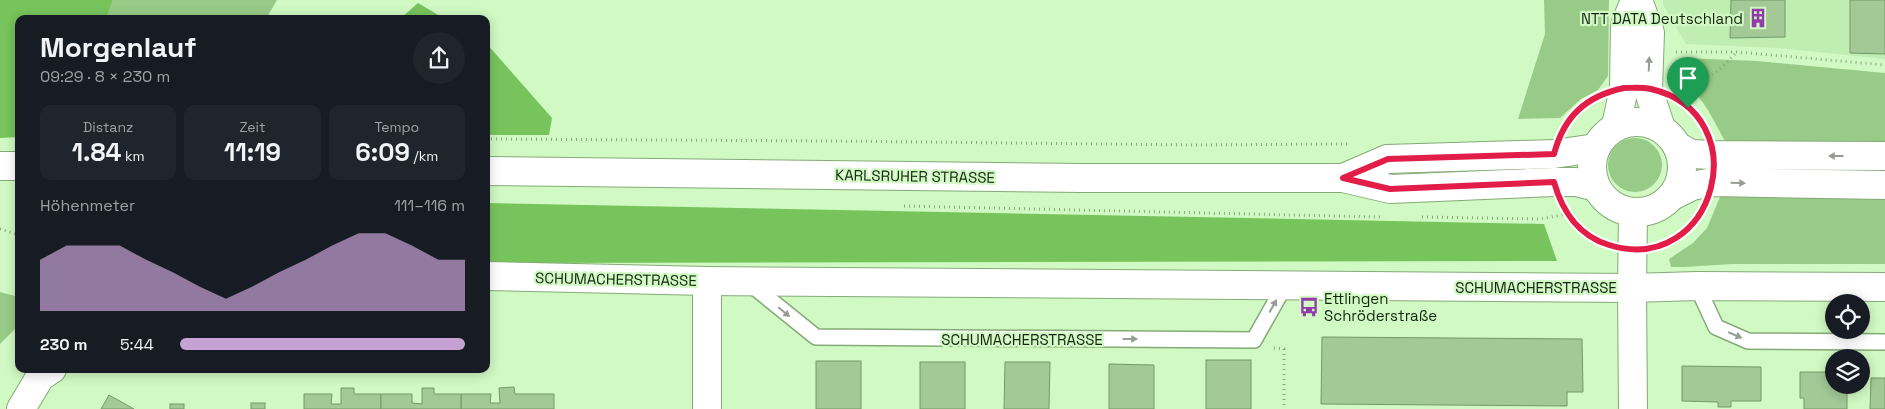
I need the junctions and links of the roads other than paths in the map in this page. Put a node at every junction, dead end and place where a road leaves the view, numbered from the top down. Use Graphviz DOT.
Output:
graph roads {
  1 [pos="1635,0"];
  2 [pos="1638,0"];
  3 [pos="1648,91"];
  4 [pos="1616,126"];
  5 [pos="1669,137"];
  6 [pos="1596,148"];
  7 [pos="1885,156"];
  8 [pos="0,166"];
  9 [pos="15,166"];
  10 [pos="490,170"];
  11 [pos="1343,178"];
  12 [pos="1885,185"];
  13 [pos="1596,187"];
  14 [pos="1674,195"];
  15 [pos="1633,213"];
  16 [pos="490,276"];
  17 [pos="707,281"];
  18 [pos="746,281"];
  19 [pos="1285,285"];
  20 [pos="1697,286"];
  21 [pos="1885,287"];
  22 [pos="1632,288"];
  23 [pos="1885,342"];
  24 [pos="47,373"];
  25 [pos="21,409"];
  26 [pos="706,409"];
  27 [pos="1633,409"];
  1 -- 3 [label="main road"];
  3 -- 2 [label="main road, one-way"];
  3 -- 4 [label="main road"];
  3 -- 5 [label="main road"];
  4 -- 5 [label="main road"];
  4 -- 6 [label="main road"];
  7 -- 5 [label="main road, one-way"];
  5 -- 14 [label="main road"];
  6 -- 11 [label="main road, KARLSRUHER STRASSE"];
  6 -- 13 [label="main road"];
  8 -- 9 [label="main road"];
  10 -- 11 [label="main road, KARLSRUHER STRASSE"];
  11 -- 13 [label="main road, KARLSRUHER STRASSE"];
  14 -- 12 [label="main road, one-way"];
  13 -- 15 [label="main road"];
  14 -- 15 [label="main road"];
  15 -- 22 [label="main road"];
  16 -- 17 [label="main road, SCHUMACHERSTRASSE"];
  17 -- 18 [label="main road, SCHUMACHERSTRASSE"];
  17 -- 26 [label="main road"];
  18 -- 19 [label="main road, SCHUMACHERSTRASSE"];
  18 -- 19 [label="lane, SCHUMACHERSTRASSE, one-way"];
  19 -- 22 [label="main road, SCHUMACHERSTRASSE"];
  20 -- 21 [label="main road, SCHUMACHERSTRASSE"];
  20 -- 22 [label="main road, SCHUMACHERSTRASSE"];
  20 -- 23 [label="lane, one-way"];
  22 -- 27 [label="main road"];
  24 -- 25 [label="main road"];
}
